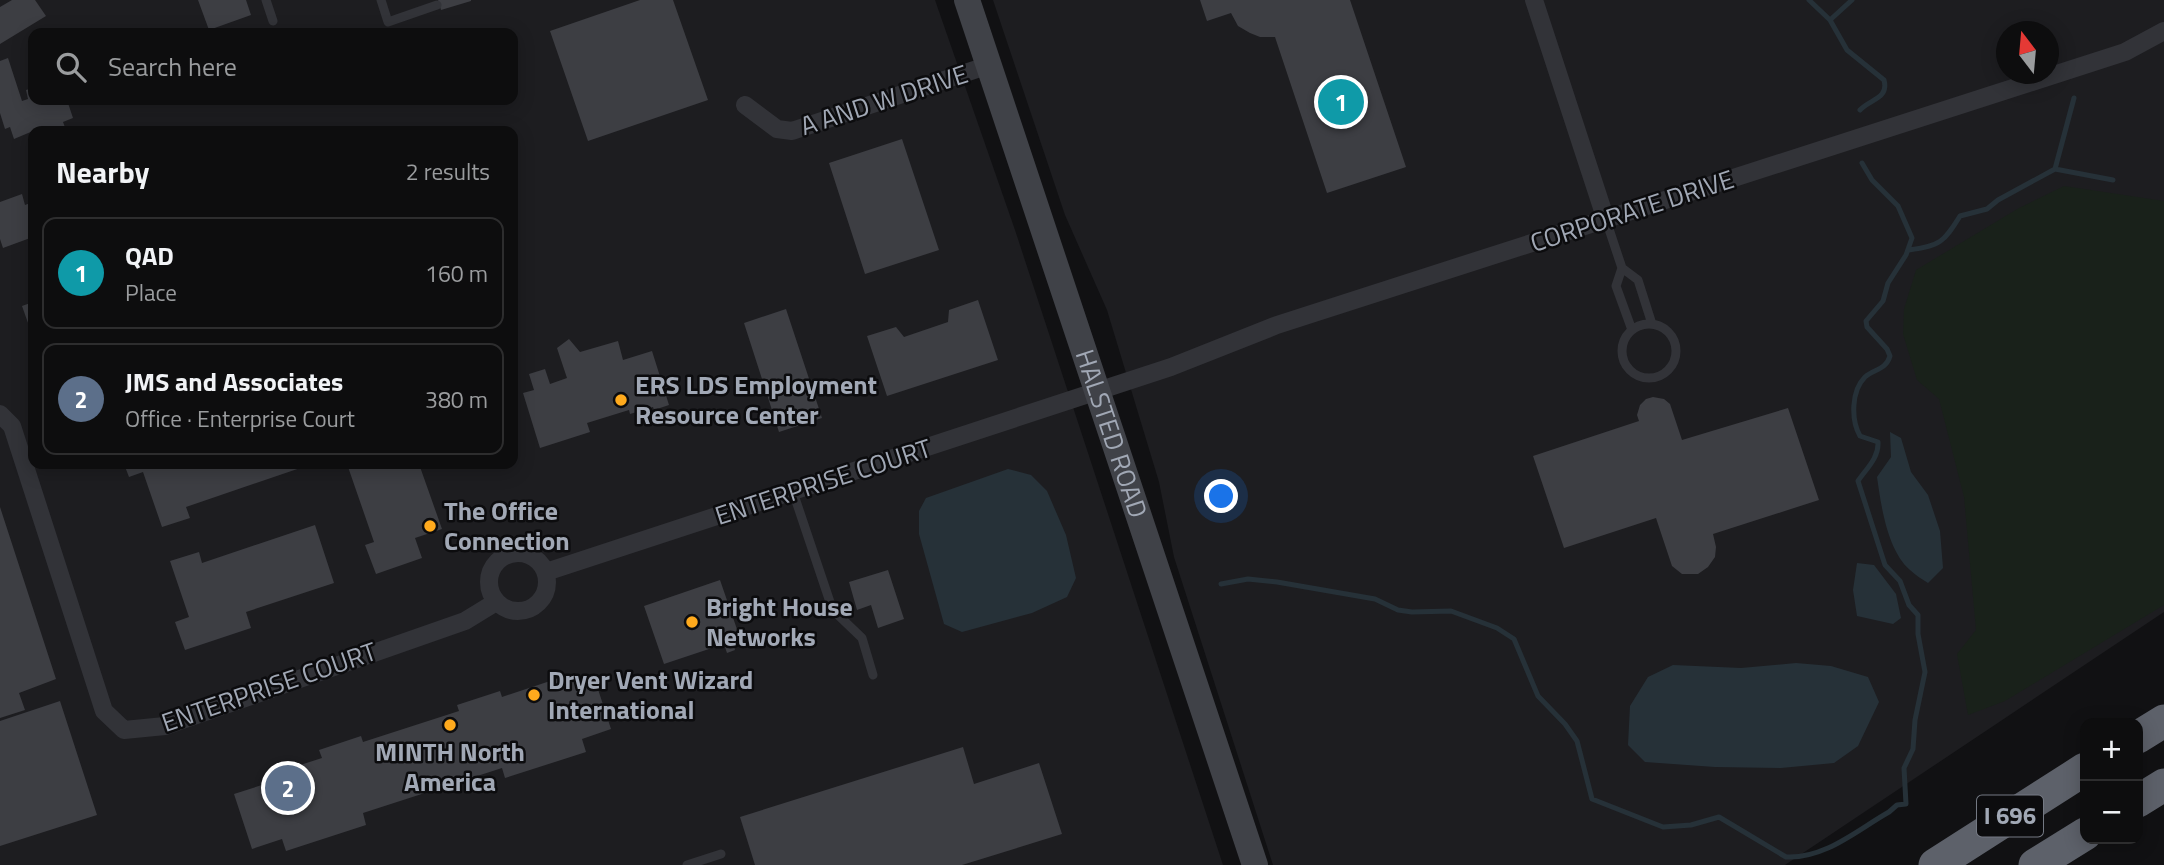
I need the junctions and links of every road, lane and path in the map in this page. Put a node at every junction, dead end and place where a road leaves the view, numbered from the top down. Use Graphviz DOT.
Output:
graph roads {
  1 [pos="266,0"];
  2 [pos="381,0"];
  3 [pos="967,0"];
  4 [pos="1534,0"];
  5 [pos="436,5"];
  6 [pos="273,21"];
  7 [pos="2164,31"];
  8 [pos="989,65"];
  9 [pos="745,105"];
  10 [pos="1606,219"];
  11 [pos="1622,268"];
  12 [pos="1652,324"];
  13 [pos="1632,330"];
  14 [pos="1099,391"];
  15 [pos="0,414"];
  16 [pos="793,492"];
  17 [pos="546,572"];
  18 [pos="496,602"];
  19 [pos="873,675"];
  20 [pos="2164,721"];
  21 [pos="2143,734"];
  22 [pos="2080,772"];
  23 [pos="2164,785"];
  24 [pos="2143,798"];
  25 [pos="2080,837"];
  26 [pos="721,854"];
  27 [pos="687,865"];
  28 [pos="1255,865"];
  29 [pos="1935,865"];
  30 [pos="2035,865"];
  1 -- 6 [label="lane"];
  2 -- 5 [label="lane"];
  3 -- 8 [label="street, HALSTED ROAD"];
  4 -- 10 [label="street"];
  7 -- 10 [label="street, CORPORATE DRIVE"];
  8 -- 9 [label="street, A AND W DRIVE"];
  8 -- 14 [label="street, HALSTED ROAD"];
  10 -- 11 [label="lane"];
  10 -- 14 [label="street, CORPORATE DRIVE"];
  11 -- 12 [label="lane"];
  11 -- 13 [label="lane"];
  12 -- 13 [label="lane"];
  12 -- 13 [label="lane"];
  14 -- 16 [label="street, ENTERPRISE COURT"];
  14 -- 28 [label="street, HALSTED ROAD"];
  15 -- 18 [label="street, ENTERPRISE COURT"];
  16 -- 17 [label="street, ENTERPRISE COURT"];
  16 -- 19 [label="lane"];
  17 -- 18 [label="street"];
  17 -- 18 [label="street"];
  20 -- 21 [label="highway"];
  22 -- 29 [label="highway, I 696"];
  23 -- 24 [label="highway"];
  25 -- 30 [label="highway, I 696"];
  26 -- 27 [label="lane"];
}
